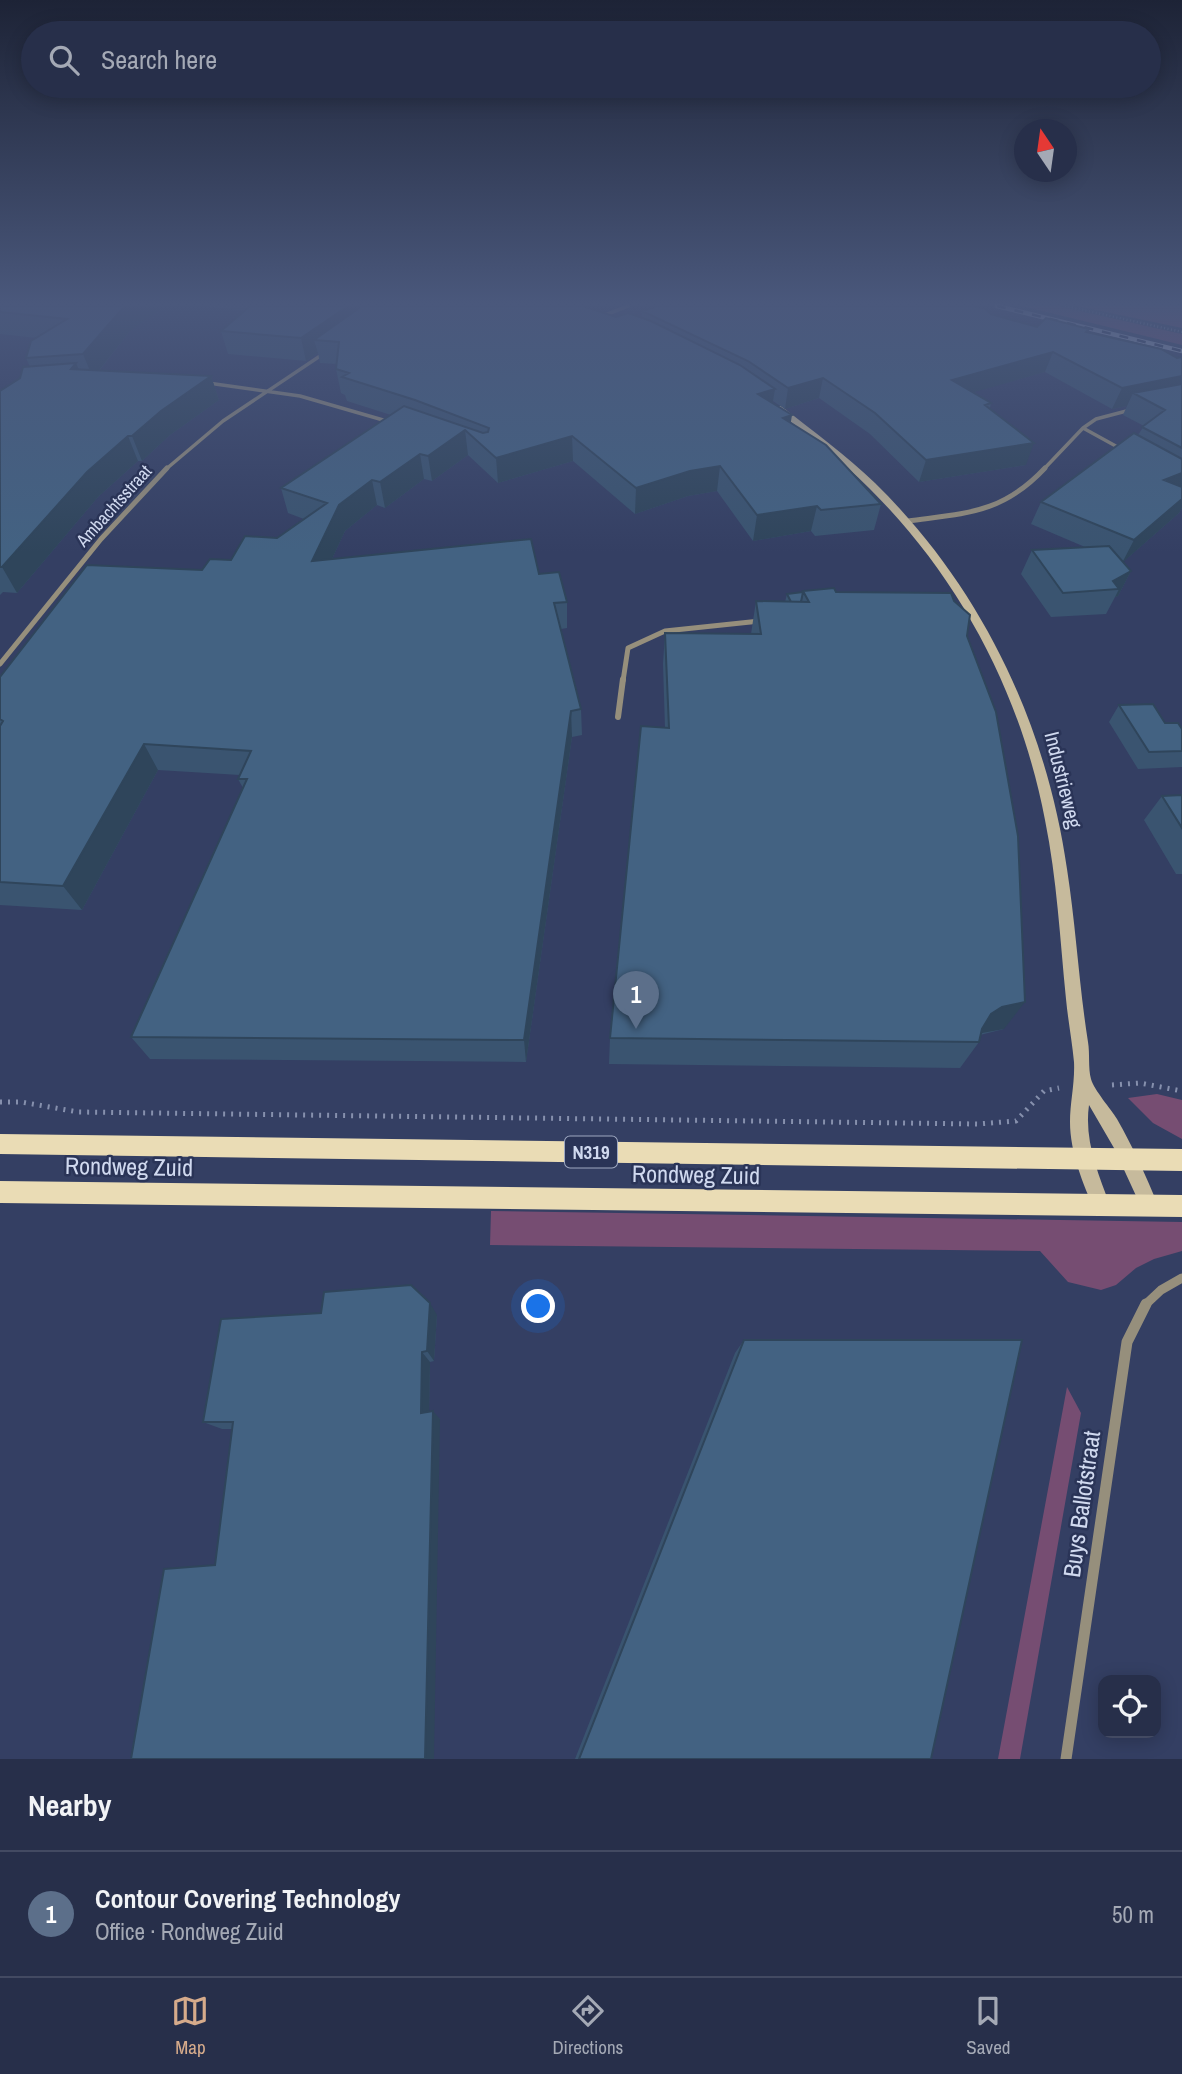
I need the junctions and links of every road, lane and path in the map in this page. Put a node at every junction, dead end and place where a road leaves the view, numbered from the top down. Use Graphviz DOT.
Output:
graph roads {
  1 [pos="258,388"];
  2 [pos="269,389"];
  3 [pos="774,405"];
  4 [pos="1144,407"];
  5 [pos="401,425"];
  6 [pos="1083,429"];
  7 [pos="1131,455"];
  8 [pos="908,521"];
  9 [pos="774,620"];
  10 [pos="0,664"];
  11 [pos="618,716"];
  12 [pos="1083,1082"];
  13 [pos="1182,1091"];
  14 [pos="0,1102"];
  15 [pos="0,1143"];
  16 [pos="1084,1159"];
  17 [pos="1132,1160"];
  18 [pos="1182,1160"];
  19 [pos="0,1192"];
  20 [pos="1101,1205"];
  21 [pos="1149,1205"];
  22 [pos="1182,1206"];
  23 [pos="1182,1278"];
  24 [pos="1066,1759"];
  1 -- 2 [label="street"];
  2 -- 5 [label="street"];
  2 -- 10 [label="street, Ambachtsstraat"];
  3 -- 8 [label="street, Industrieweg"];
  4 -- 6 [label="street"];
  6 -- 7 [label="street"];
  6 -- 8 [label="street"];
  8 -- 12 [label="street, Industrieweg"];
  9 -- 11 [label="street"];
  12 -- 13 [label="path"];
  12 -- 14 [label="path"];
  12 -- 16 [label="street, Industrieweg"];
  12 -- 17 [label="street, Industrieweg"];
  15 -- 16 [label="main road, Rondweg Zuid / N319"];
  16 -- 17 [label="main road, Rondweg Zuid / N319"];
  16 -- 20 [label="street, Industrieweg"];
  17 -- 18 [label="main road, Rondweg Zuid / N319"];
  17 -- 21 [label="street, Industrieweg"];
  19 -- 20 [label="main road, Rondweg Zuid"];
  20 -- 21 [label="main road, Rondweg Zuid"];
  21 -- 22 [label="main road, Rondweg Zuid"];
  23 -- 24 [label="street, Buys Ballotstraat"];
}
